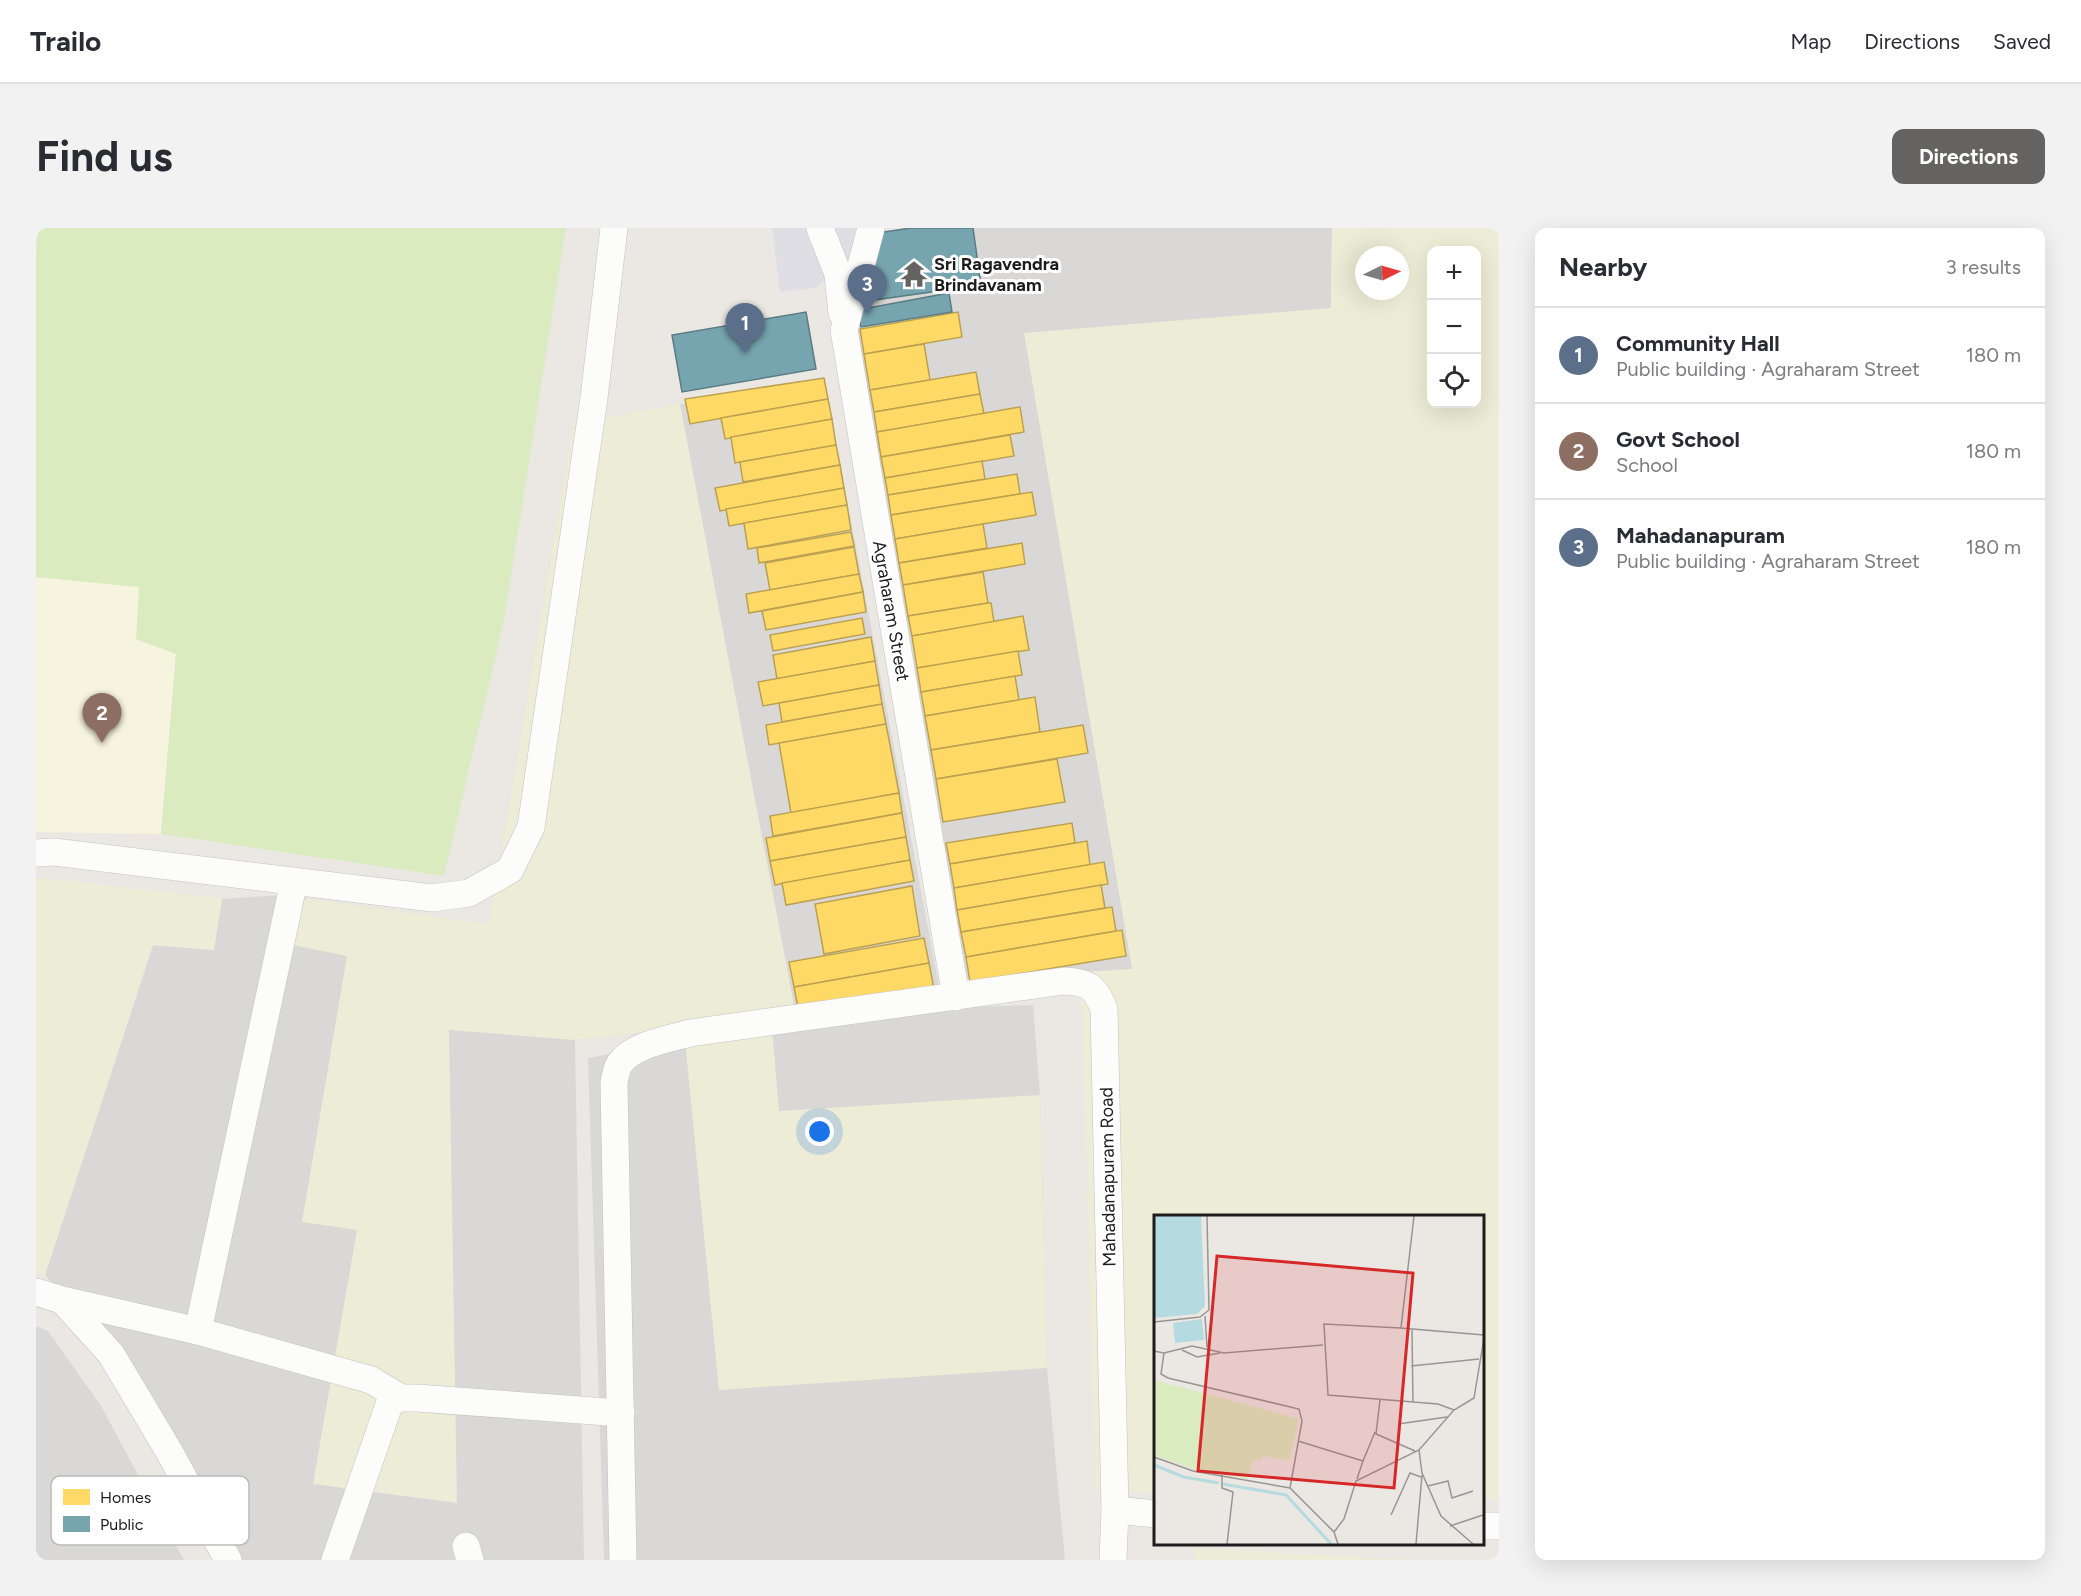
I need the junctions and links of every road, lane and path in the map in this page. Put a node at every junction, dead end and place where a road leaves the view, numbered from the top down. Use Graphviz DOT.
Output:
graph roads {
  1 [pos="614,228"];
  2 [pos="820,228"];
  3 [pos="871,228"];
  4 [pos="844,330"];
  5 [pos="36,853"];
  6 [pos="294,881"];
  7 [pos="956,997"];
  8 [pos="36,1292"];
  9 [pos="62,1300"];
  10 [pos="198,1331"];
  11 [pos="401,1398"];
  12 [pos="621,1413"];
  13 [pos="182,1476"];
  14 [pos="1115,1510"];
  15 [pos="1154,1514"];
  16 [pos="220,1545"];
  17 [pos="228,1560"];
  18 [pos="336,1560"];
  19 [pos="623,1560"];
  20 [pos="1113,1560"];
  1 -- 6 [label="street"];
  2 -- 4 [label="street"];
  3 -- 4 [label="street, Agraharam Street"];
  4 -- 7 [label="street, Agraharam Street"];
  5 -- 6 [label="street"];
  6 -- 10 [label="street"];
  7 -- 12 [label="street, Mahadanapuram Road"];
  7 -- 14 [label="street, Mahadanapuram Road"];
  8 -- 9 [label="street"];
  9 -- 10 [label="street"];
  9 -- 13 [label="street"];
  10 -- 11 [label="street"];
  11 -- 12 [label="street"];
  11 -- 18 [label="street"];
  12 -- 19 [label="street, Mahadanapuram Road"];
  14 -- 15 [label="street"];
  14 -- 20 [label="street, Mahadanapuram Road"];
  16 -- 17 [label="street"];
}
